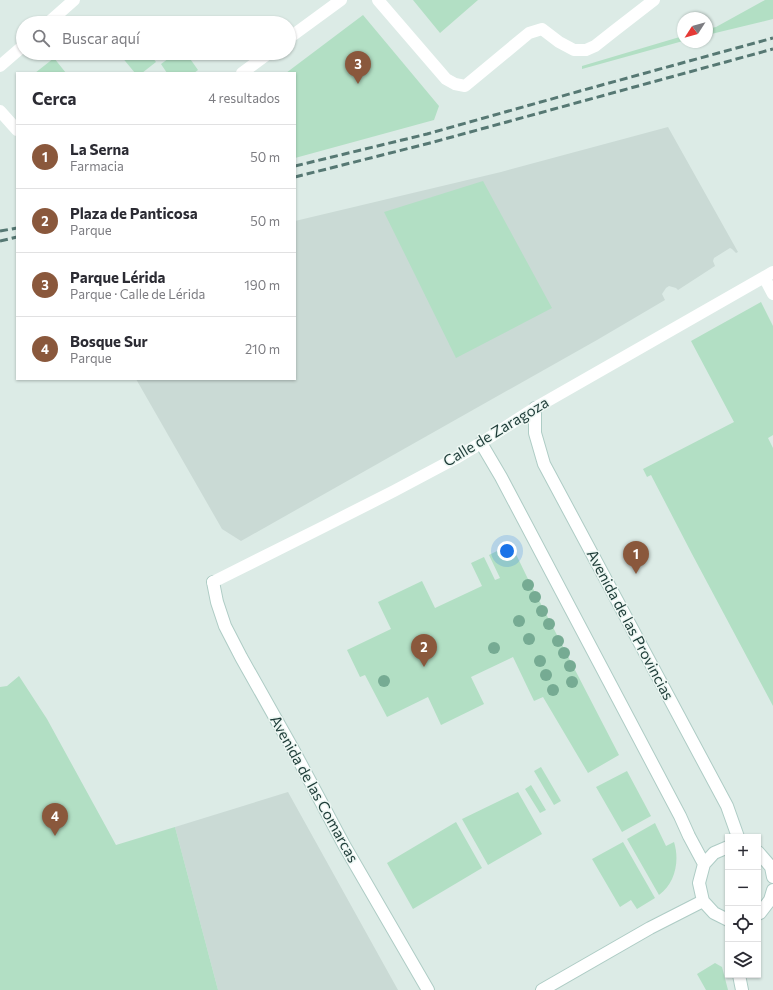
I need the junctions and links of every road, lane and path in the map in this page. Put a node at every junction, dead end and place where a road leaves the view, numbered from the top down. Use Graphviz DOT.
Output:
graph roads {
  1 [pos="74,0"];
  2 [pos="341,0"];
  3 [pos="378,0"];
  4 [pos="654,0"];
  5 [pos="56,16"];
  6 [pos="296,33"];
  7 [pos="16,52"];
  8 [pos="260,60"];
  9 [pos="0,66"];
  10 [pos="243,72"];
  11 [pos="0,111"];
  12 [pos="16,129"];
  13 [pos="769,275"];
  14 [pos="773,294"];
  15 [pos="535,408"];
  16 [pos="481,443"];
  17 [pos="213,582"];
  18 [pos="737,834"];
  19 [pos="725,848"];
  20 [pos="761,856"];
  21 [pos="704,864"];
  22 [pos="772,870"];
  23 [pos="772,895"];
  24 [pos="704,901"];
  25 [pos="761,912"];
  26 [pos="773,913"];
  27 [pos="725,919"];
  28 [pos="739,978"];
  29 [pos="428,990"];
  30 [pos="542,990"];
  31 [pos="742,990"];
  1 -- 5 [label="street"];
  2 -- 6 [label="street"];
  3 -- 4 [label="street"];
  7 -- 9 [label="street"];
  8 -- 10 [label="street"];
  11 -- 12 [label="street"];
  13 -- 14 [label="street"];
  13 -- 15 [label="street, Calle de Zaragoza"];
  15 -- 16 [label="street, Calle de Zaragoza"];
  15 -- 18 [label="street, Avenida de las Provincias"];
  16 -- 17 [label="street, Calle de Zaragoza"];
  16 -- 21 [label="street"];
  17 -- 29 [label="street, Avenida de las Comarcas"];
  19 -- 21 [label="street"];
  20 -- 22 [label="street"];
  21 -- 24 [label="street"];
  23 -- 25 [label="street"];
  23 -- 26 [label="street"];
  24 -- 27 [label="street"];
  24 -- 30 [label="street"];
  28 -- 31 [label="street"];
}
